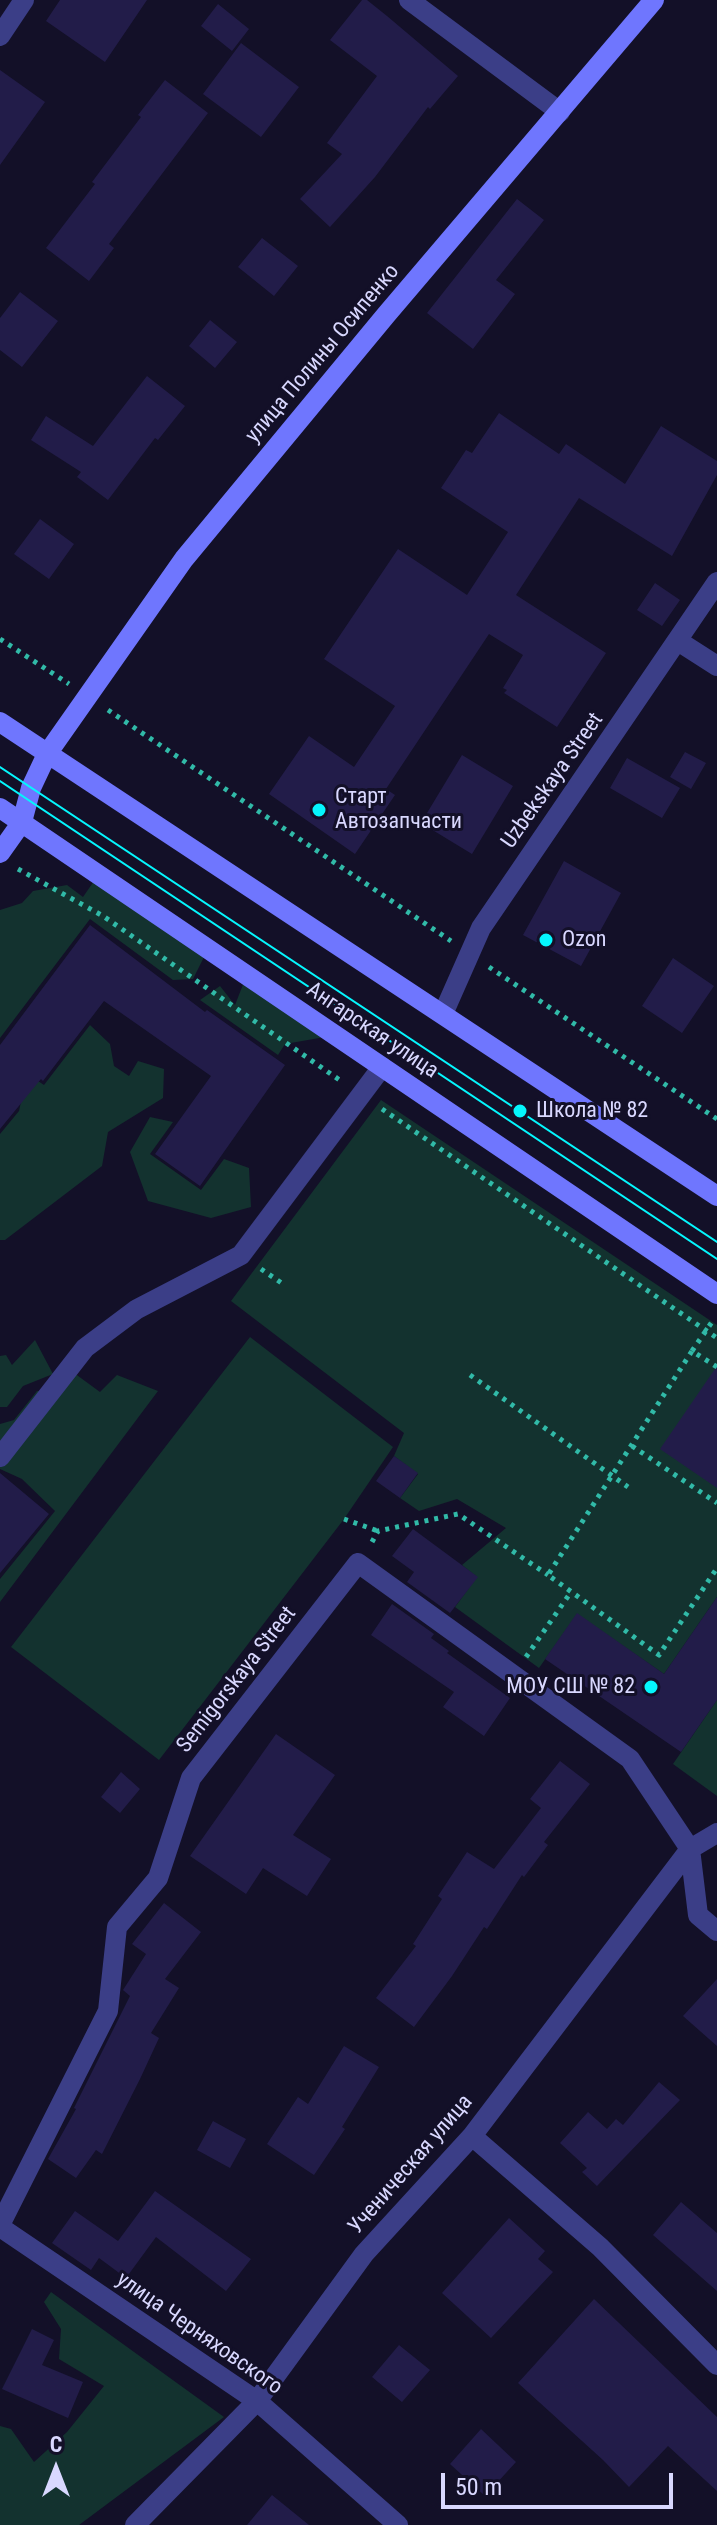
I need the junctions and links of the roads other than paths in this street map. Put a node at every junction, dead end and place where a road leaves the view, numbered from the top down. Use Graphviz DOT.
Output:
graph roads {
  1 [pos="24,0"];
  2 [pos="409,0"];
  3 [pos="654,0"];
  4 [pos="0,36"];
  5 [pos="560,112"];
  6 [pos="717,582"];
  7 [pos="678,641"];
  8 [pos="717,666"];
  9 [pos="0,722"];
  10 [pos="47,754"];
  11 [pos="0,808"];
  12 [pos="22,822"];
  13 [pos="0,853"];
  14 [pos="443,1014"];
  15 [pos="382,1067"];
  16 [pos="717,1196"];
  17 [pos="717,1294"];
  18 [pos="0,1457"];
  19 [pos="717,1833"];
  20 [pos="690,1849"];
  21 [pos="717,1931"];
  22 [pos="472,2136"];
  23 [pos="0,2226"];
  24 [pos="717,2365"];
  25 [pos="257,2401"];
  26 [pos="135,2525"];
  27 [pos="398,2525"];
  1 -- 4 [label="street"];
  2 -- 5 [label="street"];
  3 -- 5 [label="main road, улица Полины Осипенко"];
  5 -- 10 [label="main road, улица Полины Осипенко"];
  6 -- 7 [label="street, Uzbekskaya Street"];
  7 -- 8 [label="street"];
  7 -- 14 [label="street, Uzbekskaya Street"];
  9 -- 10 [label="main road"];
  10 -- 12 [label="main road, улица Полины Осипенко"];
  10 -- 14 [label="main road"];
  11 -- 12 [label="main road, Ангарская улица"];
  12 -- 13 [label="main road"];
  12 -- 15 [label="main road, Ангарская улица"];
  14 -- 16 [label="main road"];
  15 -- 17 [label="main road, Ангарская улица"];
  15 -- 18 [label="street"];
  19 -- 20 [label="street, Ученическая улица"];
  20 -- 21 [label="street"];
  20 -- 22 [label="street, Ученическая улица"];
  20 -- 23 [label="street, Semigorskaya Street"];
  22 -- 24 [label="street"];
  22 -- 25 [label="street, Ученическая улица"];
  23 -- 25 [label="street, улица Черняховского"];
  25 -- 26 [label="street, Ученическая улица"];
  25 -- 27 [label="street, улица Черняховского"];
}
